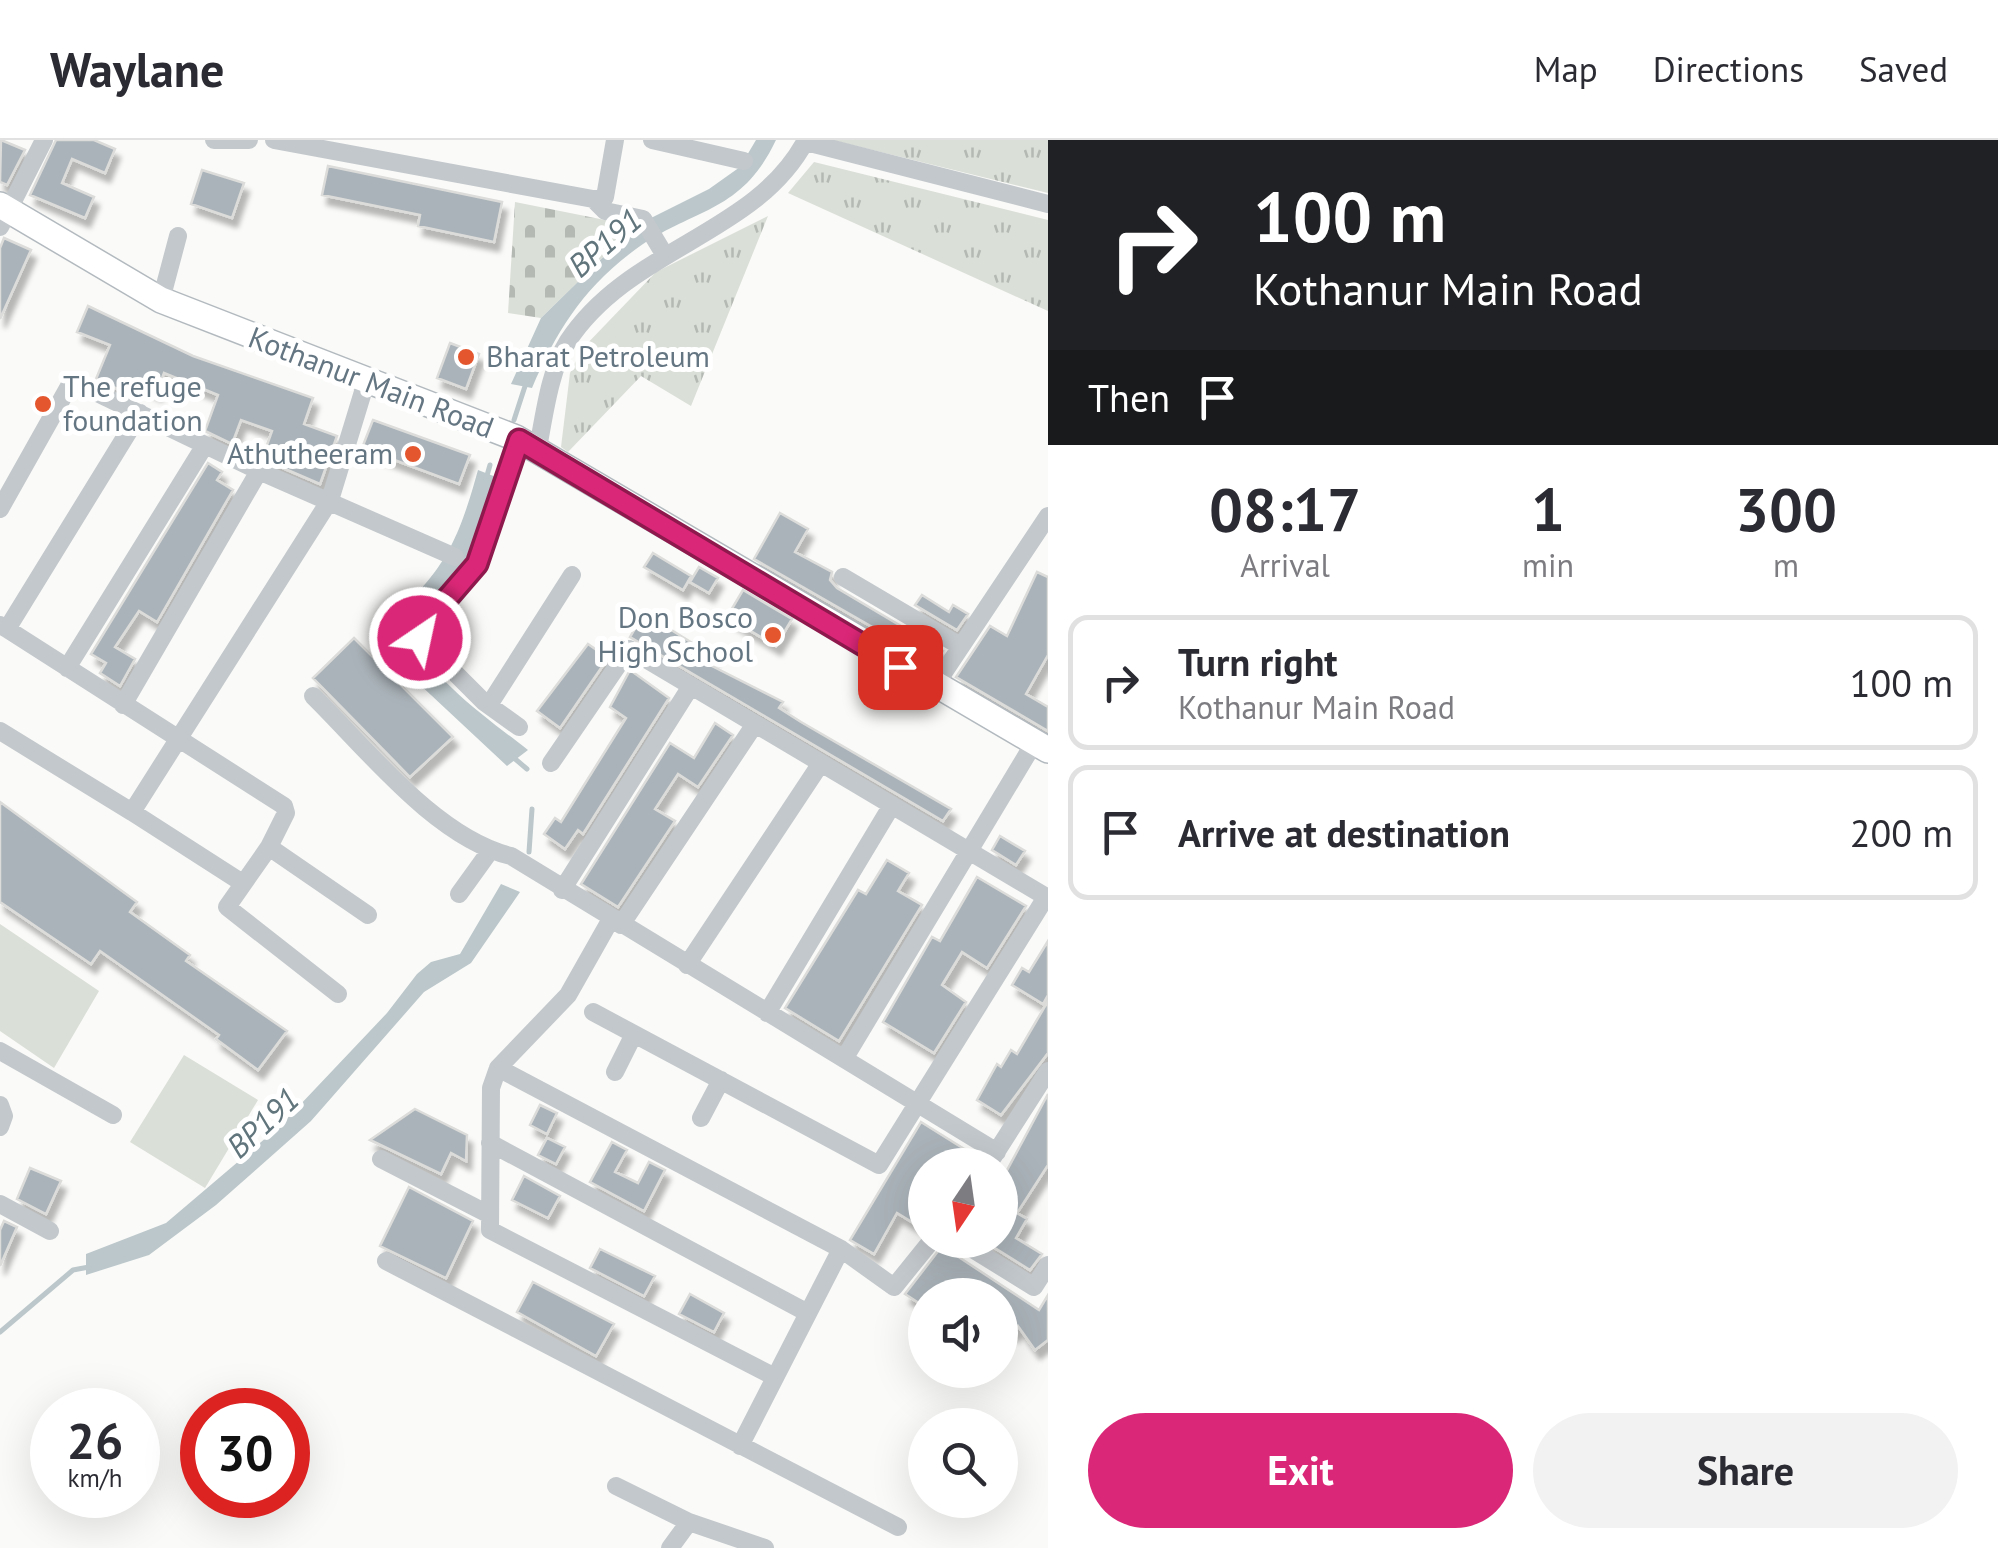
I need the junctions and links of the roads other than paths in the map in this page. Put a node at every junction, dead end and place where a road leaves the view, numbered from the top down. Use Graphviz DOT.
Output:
graph roads {
  1 [pos="44,140"];
  2 [pos="214,140"];
  3 [pos="249,140"];
  4 [pos="274,140"];
  5 [pos="615,140"];
  6 [pos="652,140"];
  7 [pos="806,141"];
  8 [pos="367,148"];
  9 [pos="744,161"];
  10 [pos="593,199"];
  11 [pos="1048,204"];
  12 [pos="3,214"];
  13 [pos="178,236"];
  14 [pos="662,251"];
  15 [pos="161,300"];
  16 [pos="366,382"];
  17 [pos="140,413"];
  18 [pos="205,445"];
  19 [pos="528,446"];
  20 [pos="259,471"];
  21 [pos="330,500"];
  22 [pos="0,509"];
  23 [pos="1048,516"];
  24 [pos="455,556"];
  25 [pos="572,575"];
  26 [pos="843,577"];
  27 [pos="4,627"];
  28 [pos="960,646"];
  29 [pos="67,668"];
  30 [pos="691,686"];
  31 [pos="934,687"];
  32 [pos="313,696"];
  33 [pos="123,705"];
  34 [pos="489,706"];
  35 [pos="755,724"];
  36 [pos="519,727"];
  37 [pos="0,732"];
  38 [pos="180,736"];
  39 [pos="1041,747"];
  40 [pos="550,763"];
  41 [pos="821,763"];
  42 [pos="892,805"];
  43 [pos="132,812"];
  44 [pos="269,848"];
  45 [pos="490,851"];
  46 [pos="971,852"];
  47 [pos="240,882"];
  48 [pos="562,890"];
  49 [pos="459,894"];
  50 [pos="1047,897"];
  51 [pos="368,915"];
  52 [pos="616,922"];
  53 [pos="687,964"];
  54 [pos="338,994"];
  55 [pos="593,1012"];
  56 [pos="767,1013"];
  57 [pos="634,1034"];
  58 [pos="0,1051"];
  59 [pos="844,1059"];
  60 [pos="498,1068"];
  61 [pos="1048,1071"];
  62 [pos="616,1072"];
  63 [pos="721,1080"];
  64 [pos="0,1105"];
  65 [pos="919,1105"];
  66 [pos="113,1115"];
  67 [pos="701,1118"];
  68 [pos="0,1127"];
  69 [pos="490,1143"];
  70 [pos="979,1148"];
  71 [pos="999,1148"];
  72 [pos="381,1158"];
  73 [pos="0,1204"];
  74 [pos="490,1215"];
  75 [pos="50,1231"];
  76 [pos="841,1248"];
  77 [pos="917,1258"];
  78 [pos="987,1258"];
  79 [pos="386,1261"];
  80 [pos="1048,1264"];
  81 [pos="806,1312"];
  82 [pos="775,1376"];
  83 [pos="740,1446"];
  84 [pos="616,1486"];
  85 [pos="689,1522"];
  86 [pos="898,1527"];
  87 [pos="670,1548"];
  88 [pos="765,1548"];
  1 -- 12 [label="street"];
  2 -- 3 [label="street"];
  4 -- 8 [label="street"];
  5 -- 10 [label="street"];
  6 -- 9 [label="street"];
  7 -- 11 [label="street"];
  7 -- 14 [label="street"];
  8 -- 10 [label="street"];
  10 -- 14 [label="street"];
  12 -- 15 [label="main road, Kothanur Main Road"];
  13 -- 15 [label="street"];
  14 -- 19 [label="street"];
  15 -- 16 [label="main road, Kothanur Main Road"];
  16 -- 19 [label="main road, Kothanur Main Road"];
  16 -- 21 [label="street"];
  17 -- 18 [label="street"];
  17 -- 22 [label="street"];
  17 -- 27 [label="street"];
  18 -- 20 [label="street"];
  18 -- 29 [label="street"];
  19 -- 31 [label="main road, Kothanur Main Road"];
  19 -- 34 [label="street"];
  20 -- 21 [label="street"];
  20 -- 33 [label="street"];
  21 -- 24 [label="street"];
  21 -- 38 [label="street"];
  23 -- 28 [label="street"];
  25 -- 34 [label="street"];
  26 -- 28 [label="street"];
  27 -- 29 [label="street"];
  28 -- 31 [label="street"];
  29 -- 33 [label="street"];
  30 -- 35 [label="street"];
  30 -- 40 [label="street"];
  30 -- 48 [label="street"];
  31 -- 39 [label="main road, Kothanur Main Road"];
  32 -- 45 [label="street"];
  33 -- 38 [label="street"];
  34 -- 36 [label="street"];
  35 -- 41 [label="street"];
  35 -- 52 [label="street"];
  37 -- 43 [label="street"];
  38 -- 43 [label="street"];
  38 -- 44 [label="street"];
  39 -- 46 [label="street"];
  41 -- 42 [label="street"];
  41 -- 53 [label="street"];
  42 -- 46 [label="street"];
  42 -- 56 [label="street"];
  43 -- 47 [label="street"];
  44 -- 47 [label="street"];
  44 -- 51 [label="street"];
  45 -- 48 [label="street"];
  45 -- 49 [label="street"];
  46 -- 50 [label="street"];
  46 -- 59 [label="street"];
  47 -- 54 [label="street"];
  48 -- 52 [label="street"];
  50 -- 65 [label="street"];
  52 -- 53 [label="street"];
  52 -- 60 [label="street"];
  53 -- 56 [label="street"];
  55 -- 57 [label="street"];
  56 -- 59 [label="street"];
  57 -- 62 [label="street"];
  57 -- 63 [label="street"];
  58 -- 66 [label="street"];
  59 -- 65 [label="street"];
  60 -- 69 [label="street"];
  60 -- 76 [label="street"];
  61 -- 71 [label="street"];
  63 -- 65 [label="street"];
  63 -- 67 [label="street"];
  64 -- 68 [label="street"];
  65 -- 70 [label="street"];
  69 -- 74 [label="street"];
  69 -- 81 [label="street"];
  72 -- 74 [label="street"];
  73 -- 75 [label="street"];
  74 -- 82 [label="street"];
  76 -- 77 [label="street"];
  76 -- 81 [label="street"];
  78 -- 80 [label="street"];
  79 -- 83 [label="street"];
  81 -- 82 [label="street"];
  82 -- 83 [label="street"];
  83 -- 86 [label="street"];
  84 -- 85 [label="street"];
  85 -- 87 [label="street"];
  85 -- 88 [label="street"];
}
